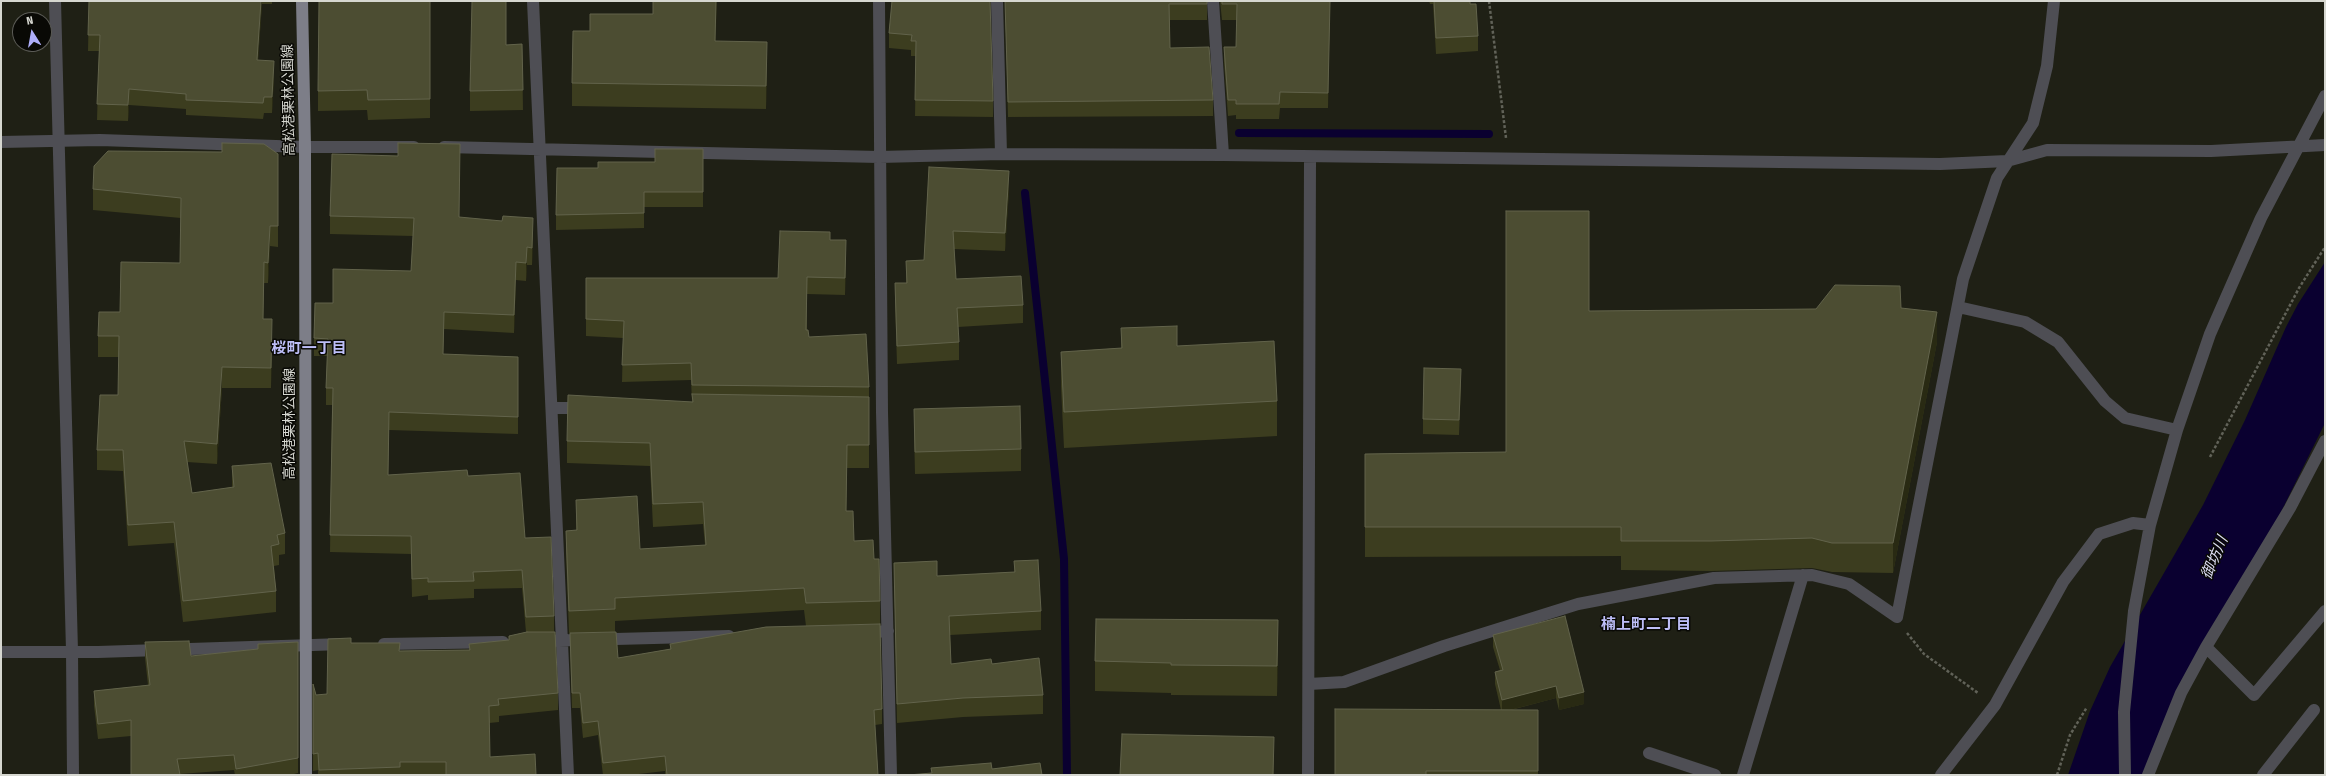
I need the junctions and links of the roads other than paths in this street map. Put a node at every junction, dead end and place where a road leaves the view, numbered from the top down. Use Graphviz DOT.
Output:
graph roads {
  1 [pos="55,1"];
  2 [pos="302,1"];
  3 [pos="533,1"];
  4 [pos="879,1"];
  5 [pos="997,1"];
  6 [pos="1213,1"];
  7 [pos="2054,1"];
  8 [pos="2325,96"];
  9 [pos="59,140"];
  10 [pos="1,142"];
  11 [pos="2325,145"];
  12 [pos="305,147"];
  13 [pos="2298,147"];
  14 [pos="539,148"];
  15 [pos="1001,154"];
  16 [pos="1223,155"];
  17 [pos="879,156"];
  18 [pos="1310,158"];
  19 [pos="2007,161"];
  20 [pos="1958,307"];
  21 [pos="552,408"];
  22 [pos="592,408"];
  23 [pos="2177,430"];
  24 [pos="2325,442"];
  25 [pos="2150,525"];
  26 [pos="1803,576"];
  27 [pos="2325,611"];
  28 [pos="888,631"];
  29 [pos="849,632"];
  30 [pos="737,636"];
  31 [pos="562,641"];
  32 [pos="516,642"];
  33 [pos="531,642"];
  34 [pos="352,644"];
  35 [pos="375,644"];
  36 [pos="305,645"];
  37 [pos="2206,647"];
  38 [pos="72,651"];
  39 [pos="1,652"];
  40 [pos="1309,684"];
  41 [pos="2314,710"];
  42 [pos="1649,753"];
  43 [pos="73,775"];
  44 [pos="306,775"];
  45 [pos="568,775"];
  46 [pos="890,775"];
  47 [pos="1308,775"];
  48 [pos="1715,775"];
  49 [pos="1743,775"];
  50 [pos="1941,775"];
  51 [pos="2125,775"];
  52 [pos="2148,775"];
  53 [pos="2263,775"];
  1 -- 9 [label="street"];
  2 -- 12 [label="main road, 高松港栗林公園線"];
  3 -- 14 [label="street"];
  4 -- 17 [label="street"];
  5 -- 15 [label="street"];
  6 -- 16 [label="street"];
  7 -- 19 [label="street"];
  8 -- 13 [label="street"];
  9 -- 10 [label="street"];
  9 -- 12 [label="street"];
  9 -- 38 [label="street"];
  11 -- 13 [label="street"];
  12 -- 14 [label="street"];
  12 -- 36 [label="main road, 高松港栗林公園線"];
  13 -- 19 [label="street"];
  13 -- 23 [label="street"];
  14 -- 17 [label="street"];
  14 -- 21 [label="street"];
  15 -- 16 [label="street"];
  15 -- 17 [label="street"];
  16 -- 18 [label="street"];
  17 -- 28 [label="street"];
  18 -- 19 [label="street"];
  18 -- 40 [label="street"];
  19 -- 20 [label="street"];
  20 -- 23 [label="street"];
  20 -- 26 [label="street"];
  21 -- 22 [label="street"];
  21 -- 31 [label="street"];
  23 -- 25 [label="street"];
  24 -- 37 [label="street"];
  25 -- 50 [label="street"];
  25 -- 51 [label="street"];
  26 -- 40 [label="street"];
  26 -- 49 [label="street"];
  27 -- 37 [label="street"];
  28 -- 29 [label="street"];
  28 -- 46 [label="street"];
  30 -- 31 [label="street"];
  31 -- 33 [label="street"];
  31 -- 45 [label="street"];
  32 -- 35 [label="street"];
  34 -- 36 [label="street"];
  36 -- 38 [label="street"];
  36 -- 44 [label="main road, 高松港栗林公園線"];
  37 -- 52 [label="street"];
  38 -- 39 [label="street"];
  38 -- 43 [label="street"];
  40 -- 47 [label="street"];
  41 -- 53 [label="street"];
  42 -- 48 [label="street"];
}
